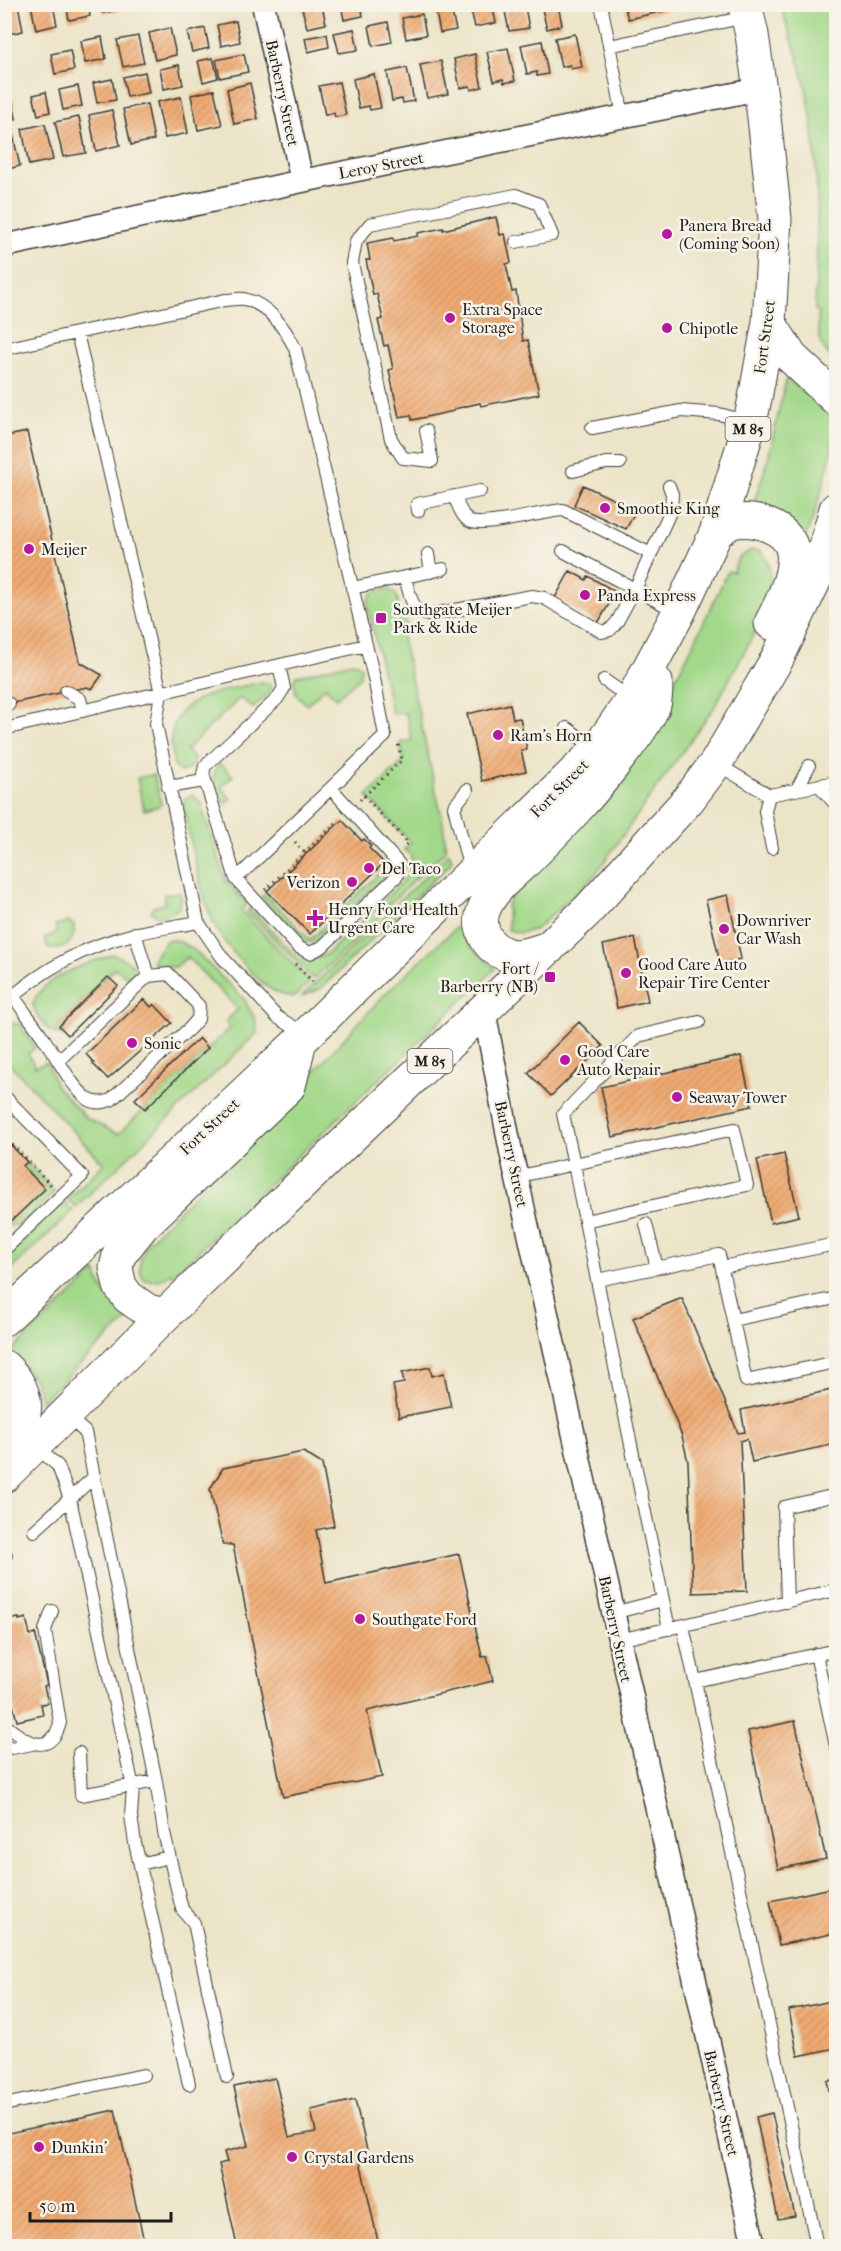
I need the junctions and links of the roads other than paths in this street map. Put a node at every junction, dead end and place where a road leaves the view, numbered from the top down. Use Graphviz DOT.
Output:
graph roads {
  1 [pos="263,4"];
  2 [pos="601,4"];
  3 [pos="746,11"];
  4 [pos="609,46"];
  5 [pos="759,89"];
  6 [pos="623,116"];
  7 [pos="302,181"];
  8 [pos="516,242"];
  9 [pos="4,246"];
  10 [pos="769,322"];
  11 [pos="77,333"];
  12 [pos="4,349"];
  13 [pos="837,399"];
  14 [pos="750,423"];
  15 [pos="592,428"];
  16 [pos="426,431"];
  17 [pos="620,463"];
  18 [pos="573,471"];
  19 [pos="669,486"];
  20 [pos="480,491"];
  21 [pos="454,496"];
  22 [pos="837,509"];
  23 [pos="418,511"];
  24 [pos="716,533"];
  25 [pos="563,551"];
  26 [pos="428,554"];
  27 [pos="651,554"];
  28 [pos="405,577"];
  29 [pos="352,588"];
  30 [pos="635,589"];
  31 [pos="679,612"];
  32 [pos="366,645"];
  33 [pos="658,653"];
  34 [pos="279,665"];
  35 [pos="604,680"];
  36 [pos="66,691"];
  37 [pos="161,693"];
  38 [pos="632,700"];
  39 [pos="83,711"];
  40 [pos="567,728"];
  41 [pos="4,729"];
  42 [pos="597,750"];
  43 [pos="716,763"];
  44 [pos="809,766"];
  45 [pos="204,781"];
  46 [pos="837,782"];
  47 [pos="819,785"];
  48 [pos="168,787"];
  49 [pos="331,788"];
  50 [pos="797,789"];
  51 [pos="466,790"];
  52 [pos="769,795"];
  53 [pos="837,805"];
  54 [pos="772,848"];
  55 [pos="637,856"];
  56 [pos="472,874"];
  57 [pos="236,879"];
  58 [pos="198,922"];
  59 [pos="135,933"];
  60 [pos="549,948"];
  61 [pos="148,976"];
  62 [pos="9,1000"];
  63 [pos="484,1010"];
  64 [pos="699,1022"];
  65 [pos="303,1038"];
  66 [pos="58,1061"];
  67 [pos="4,1096"];
  68 [pos="574,1164"];
  69 [pos="516,1177"];
  70 [pos="585,1221"];
  71 [pos="646,1224"];
  72 [pos="837,1244"];
  73 [pos="4,1250"];
  74 [pos="722,1267"];
  75 [pos="657,1268"];
  76 [pos="597,1280"];
  77 [pos="837,1298"];
  78 [pos="165,1316"];
  79 [pos="4,1319"];
  80 [pos="733,1320"];
  81 [pos="837,1362"];
  82 [pos="4,1367"];
  83 [pos="66,1415"];
  84 [pos="20,1443"];
  85 [pos="4,1476"];
  86 [pos="94,1477"];
  87 [pos="837,1495"];
  88 [pos="70,1499"];
  89 [pos="34,1531"];
  90 [pos="837,1590"];
  91 [pos="663,1600"];
  92 [pos="787,1602"];
  93 [pos="52,1611"];
  94 [pos="613,1613"];
  95 [pos="683,1626"];
  96 [pos="669,1629"];
  97 [pos="619,1640"];
  98 [pos="837,1650"];
  99 [pos="816,1654"];
  100 [pos="694,1681"];
  101 [pos="4,1724"];
  102 [pos="32,1744"];
  103 [pos="4,1745"];
  104 [pos="837,1746"];
  105 [pos="79,1753"];
  106 [pos="156,1781"];
  107 [pos="133,1787"];
  108 [pos="169,1857"];
  109 [pos="140,1864"];
  110 [pos="143,2075"];
  111 [pos="227,2077"];
  112 [pos="189,2084"];
  113 [pos="4,2105"];
  114 [pos="754,2247"];
  115 [pos="817,2247"];
  1 -- 7 [label="street, Barberry Street"];
  2 -- 4 [label="lane"];
  3 -- 4 [label="lane"];
  3 -- 5 [label="main road, Fort Street / M 85"];
  4 -- 6 [label="lane"];
  5 -- 6 [label="street, Leroy Street"];
  5 -- 10 [label="main road, Fort Street / M 85"];
  6 -- 7 [label="street, Leroy Street"];
  7 -- 9 [label="street, Leroy Street"];
  8 -- 16 [label="lane"];
  10 -- 13 [label="main road"];
  10 -- 14 [label="main road, Fort Street / M 85"];
  11 -- 12 [label="lane"];
  11 -- 29 [label="lane"];
  11 -- 37 [label="lane"];
  14 -- 15 [label="lane"];
  14 -- 24 [label="main road, Fort Street / M 85"];
  17 -- 18 [label="lane"];
  19 -- 27 [label="lane"];
  20 -- 21 [label="lane"];
  21 -- 23 [label="lane"];
  21 -- 27 [label="lane"];
  22 -- 43 [label="main road, M 85"];
  24 -- 31 [label="main road, Fort Street / M 85"];
  24 -- 55 [label="main road"];
  25 -- 30 [label="lane"];
  26 -- 28 [label="lane"];
  27 -- 30 [label="lane"];
  28 -- 29 [label="lane"];
  28 -- 30 [label="lane"];
  29 -- 32 [label="lane"];
  30 -- 31 [label="lane"];
  31 -- 33 [label="main road, Fort Street / M 85"];
  32 -- 34 [label="lane"];
  32 -- 49 [label="lane"];
  33 -- 38 [label="main road, Fort Street / M 85"];
  33 -- 60 [label="main road"];
  34 -- 37 [label="lane"];
  34 -- 45 [label="lane"];
  35 -- 38 [label="lane"];
  36 -- 39 [label="lane"];
  37 -- 39 [label="lane"];
  37 -- 48 [label="lane"];
  38 -- 42 [label="main road, Fort Street / M 85"];
  39 -- 41 [label="lane"];
  40 -- 42 [label="lane"];
  42 -- 56 [label="main road, Fort Street / M 85"];
  43 -- 52 [label="lane"];
  43 -- 55 [label="main road, M 85"];
  44 -- 50 [label="lane"];
  45 -- 48 [label="lane"];
  45 -- 57 [label="lane"];
  46 -- 47 [label="lane"];
  47 -- 50 [label="lane"];
  47 -- 53 [label="lane"];
  48 -- 58 [label="lane"];
  49 -- 57 [label="lane"];
  49 -- 57 [label="lane"];
  50 -- 52 [label="lane"];
  51 -- 56 [label="lane"];
  52 -- 54 [label="lane"];
  55 -- 60 [label="main road, M 85"];
  56 -- 65 [label="main road, Fort Street / M 85"];
  58 -- 59 [label="lane"];
  58 -- 65 [label="lane"];
  59 -- 61 [label="lane"];
  59 -- 62 [label="lane"];
  60 -- 63 [label="main road, M 85"];
  61 -- 66 [label="lane"];
  61 -- 66 [label="lane"];
  62 -- 66 [label="lane"];
  63 -- 69 [label="street, Barberry Street"];
  63 -- 78 [label="main road, M 85"];
  64 -- 68 [label="lane"];
  65 -- 78 [label="main road"];
  65 -- 79 [label="main road, Fort Street / M 85"];
  67 -- 73 [label="lane"];
  68 -- 69 [label="lane"];
  68 -- 70 [label="lane"];
  68 -- 70 [label="lane"];
  69 -- 94 [label="street, Barberry Street"];
  70 -- 76 [label="lane"];
  71 -- 75 [label="lane"];
  72 -- 74 [label="lane"];
  74 -- 75 [label="lane"];
  74 -- 80 [label="lane"];
  75 -- 76 [label="lane"];
  76 -- 91 [label="lane"];
  77 -- 80 [label="lane"];
  78 -- 83 [label="main road, M 85"];
  80 -- 81 [label="lane"];
  82 -- 84 [label="main road"];
  83 -- 84 [label="main road, M 85"];
  83 -- 86 [label="lane"];
  84 -- 85 [label="main road, M 85"];
  84 -- 88 [label="lane"];
  86 -- 88 [label="lane"];
  86 -- 106 [label="lane"];
  87 -- 92 [label="lane"];
  88 -- 89 [label="lane"];
  88 -- 107 [label="lane"];
  90 -- 92 [label="lane"];
  91 -- 94 [label="lane"];
  91 -- 96 [label="lane"];
  92 -- 95 [label="lane"];
  93 -- 102 [label="lane"];
  94 -- 97 [label="street, Barberry Street"];
  95 -- 96 [label="lane"];
  95 -- 100 [label="lane"];
  96 -- 97 [label="lane"];
  97 -- 114 [label="street, Barberry Street"];
  98 -- 99 [label="lane"];
  99 -- 100 [label="lane"];
  99 -- 104 [label="lane"];
  100 -- 115 [label="lane"];
  101 -- 102 [label="lane"];
  102 -- 103 [label="lane"];
  105 -- 107 [label="lane"];
  106 -- 107 [label="lane"];
  106 -- 108 [label="lane"];
  107 -- 109 [label="lane"];
  108 -- 109 [label="lane"];
  108 -- 111 [label="lane"];
  109 -- 112 [label="lane"];
  110 -- 113 [label="lane"];
}
